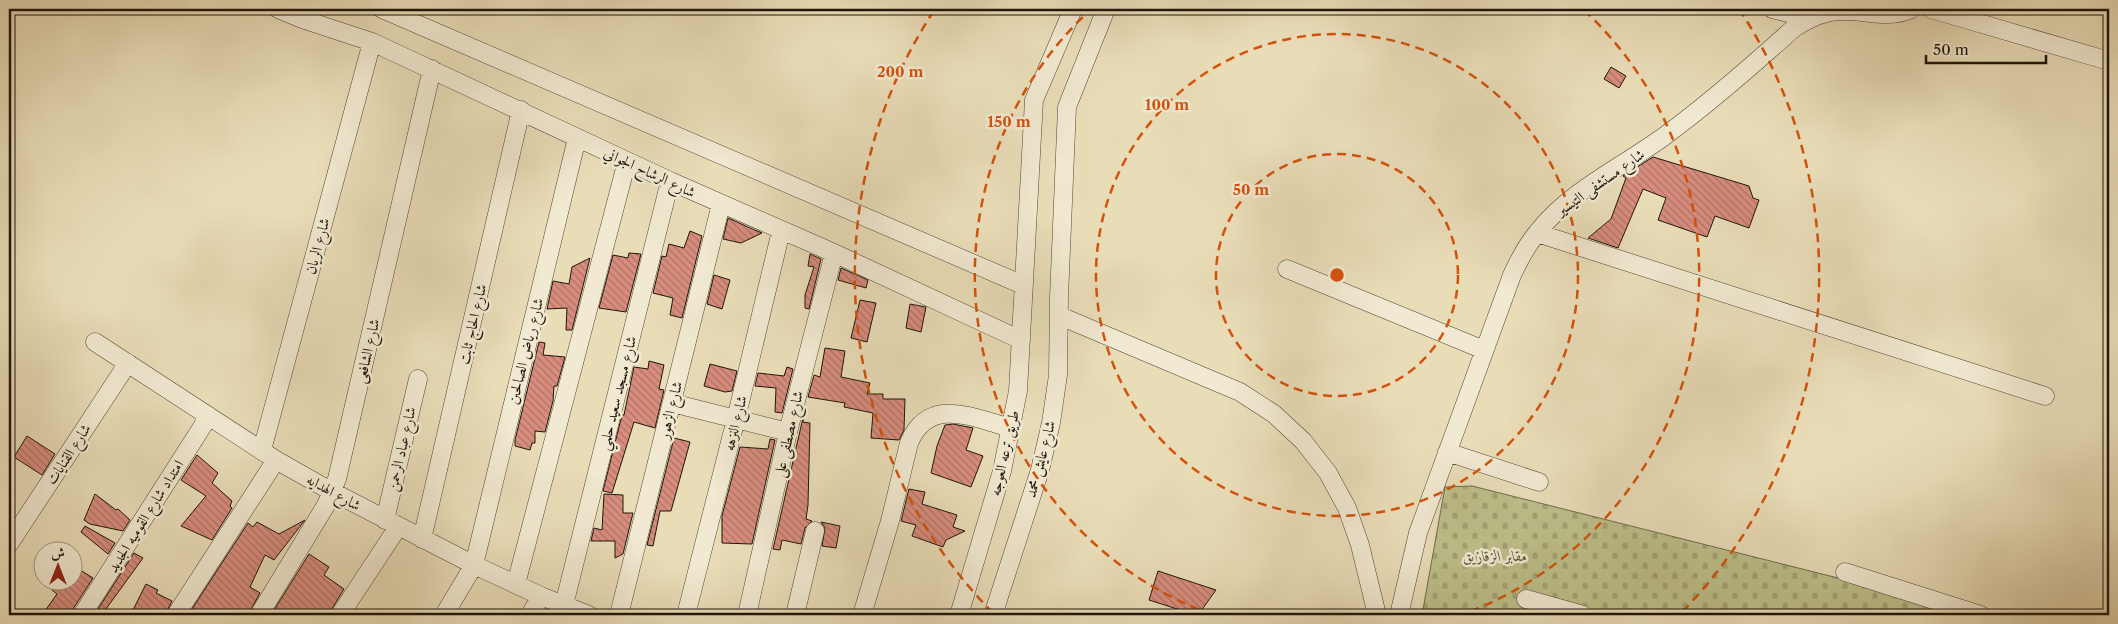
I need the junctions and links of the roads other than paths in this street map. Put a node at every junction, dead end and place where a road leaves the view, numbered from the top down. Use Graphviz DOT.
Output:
graph roads {
  1 [pos="278,9"];
  2 [pos="382,9"];
  3 [pos="1073,9"];
  4 [pos="1106,9"];
  5 [pos="1772,9"];
  6 [pos="1911,9"];
  7 [pos="1931,9"];
  8 [pos="1810,18"];
  9 [pos="372,42"];
  10 [pos="2109,61"];
  11 [pos="432,69"];
  12 [pos="521,110"];
  13 [pos="577,138"];
  14 [pos="627,161"];
  15 [pos="670,181"];
  16 [pos="721,204"];
  17 [pos="781,231"];
  18 [pos="1537,233"];
  19 [pos="834,253"];
  20 [pos="1287,269"];
  21 [pos="1023,286"];
  22 [pos="1060,316"];
  23 [pos="1021,340"];
  24 [pos="95,342"];
  25 [pos="1484,350"];
  26 [pos="128,364"];
  27 [pos="418,379"];
  28 [pos="2045,396"];
  29 [pos="672,402"];
  30 [pos="209,416"];
  31 [pos="736,418"];
  32 [pos="1012,428"];
  33 [pos="788,432"];
  34 [pos="1447,452"];
  35 [pos="269,455"];
  36 [pos="1539,482"];
  37 [pos="332,492"];
  38 [pos="392,523"];
  39 [pos="815,530"];
  40 [pos="422,538"];
  41 [pos="9,544"];
  42 [pos="474,565"];
  43 [pos="1844,572"];
  44 [pos="516,584"];
  45 [pos="541,596"];
  46 [pos="1526,599"];
  47 [pos="564,605"];
  48 [pos="82,615"];
  49 [pos="176,615"];
  50 [pos="259,615"];
  51 [pos="340,615"];
  52 [pos="444,615"];
  53 [pos="530,615"];
  54 [pos="589,615"];
  55 [pos="619,615"];
  56 [pos="686,615"];
  57 [pos="747,615"];
  58 [pos="795,615"];
  59 [pos="862,615"];
  60 [pos="959,615"];
  61 [pos="993,615"];
  62 [pos="1377,615"];
  63 [pos="1399,615"];
  64 [pos="1583,615"];
  65 [pos="1981,615"];
  1 -- 9 [label="street, شارع الرشاح الجواني"];
  2 -- 21 [label="street"];
  3 -- 21 [label="street, طريق ترعه العوجه"];
  4 -- 22 [label="street, شارع عايش محمد"];
  5 -- 8 [label="street"];
  6 -- 8 [label="street, شارع مستشفى التيسير"];
  7 -- 10 [label="street"];
  8 -- 18 [label="street, شارع مستشفى التيسير"];
  9 -- 11 [label="street, شارع الرشاح الجواني"];
  9 -- 35 [label="street, شارع الريان"];
  11 -- 12 [label="street, شارع الرشاح الجواني"];
  11 -- 37 [label="street, شارع الشافعى"];
  12 -- 13 [label="street, شارع الرشاح الجواني"];
  12 -- 40 [label="street, شارع الحاج ثابت"];
  13 -- 14 [label="street, شارع الرشاح الجواني"];
  13 -- 42 [label="street, شارع رياض الصالحىن"];
  14 -- 15 [label="street, شارع الرشاح الجواني"];
  14 -- 44 [label="street"];
  15 -- 16 [label="street, شارع الرشاح الجواني"];
  15 -- 47 [label="street, شارع مسجد سعيد حلمي"];
  16 -- 17 [label="street, شارع الرشاح الجواني"];
  16 -- 29 [label="street, شارع الزهور"];
  17 -- 19 [label="street, شارع الرشاح الجواني"];
  17 -- 31 [label="street, شارع النزهه"];
  18 -- 25 [label="street, شارع مستشفى التيسير"];
  18 -- 28 [label="street"];
  19 -- 23 [label="street, شارع الرشاح الجواني"];
  19 -- 33 [label="street, شارع مصطفى على"];
  20 -- 25 [label="street"];
  21 -- 23 [label="street, طريق ترعه العوجه"];
  22 -- 61 [label="street, شارع عايش محمد"];
  22 -- 62 [label="street"];
  23 -- 32 [label="street, طريق ترعه العوجه"];
  24 -- 26 [label="street, شارع الهدايه"];
  25 -- 34 [label="street, شارع مستشفى التيسير"];
  26 -- 30 [label="street, شارع الهدايه"];
  26 -- 41 [label="street, شارع القنايات"];
  27 -- 38 [label="street, شارع عباد الرحمن"];
  29 -- 31 [label="street"];
  29 -- 55 [label="street, شارع الزهور"];
  30 -- 35 [label="street, شارع الهدايه"];
  30 -- 48 [label="street, امتداد شارع القوميه الجديد"];
  31 -- 33 [label="street"];
  31 -- 56 [label="street, شارع النزهه"];
  32 -- 59 [label="street"];
  32 -- 60 [label="street, طريق ترعه العوجه"];
  33 -- 57 [label="street, شارع مصطفى على"];
  34 -- 36 [label="street"];
  34 -- 63 [label="street, شارع مستشفى التيسير"];
  35 -- 37 [label="street, شارع الهدايه"];
  35 -- 49 [label="street, شارع الريان"];
  37 -- 38 [label="street, شارع الهدايه"];
  37 -- 50 [label="street, شارع الشافعى"];
  38 -- 40 [label="street, شارع الهدايه"];
  38 -- 51 [label="street, شارع عباد الرحمن"];
  39 -- 58 [label="street"];
  40 -- 42 [label="street, شارع الهدايه"];
  42 -- 44 [label="street, شارع الهدايه"];
  42 -- 52 [label="street, شارع رياض الصالحىن"];
  43 -- 65 [label="street"];
  44 -- 45 [label="street, شارع الهدايه"];
  45 -- 47 [label="street, شارع الهدايه"];
  45 -- 53 [label="street"];
  46 -- 64 [label="street"];
  47 -- 54 [label="street, شارع الهدايه"];
}
